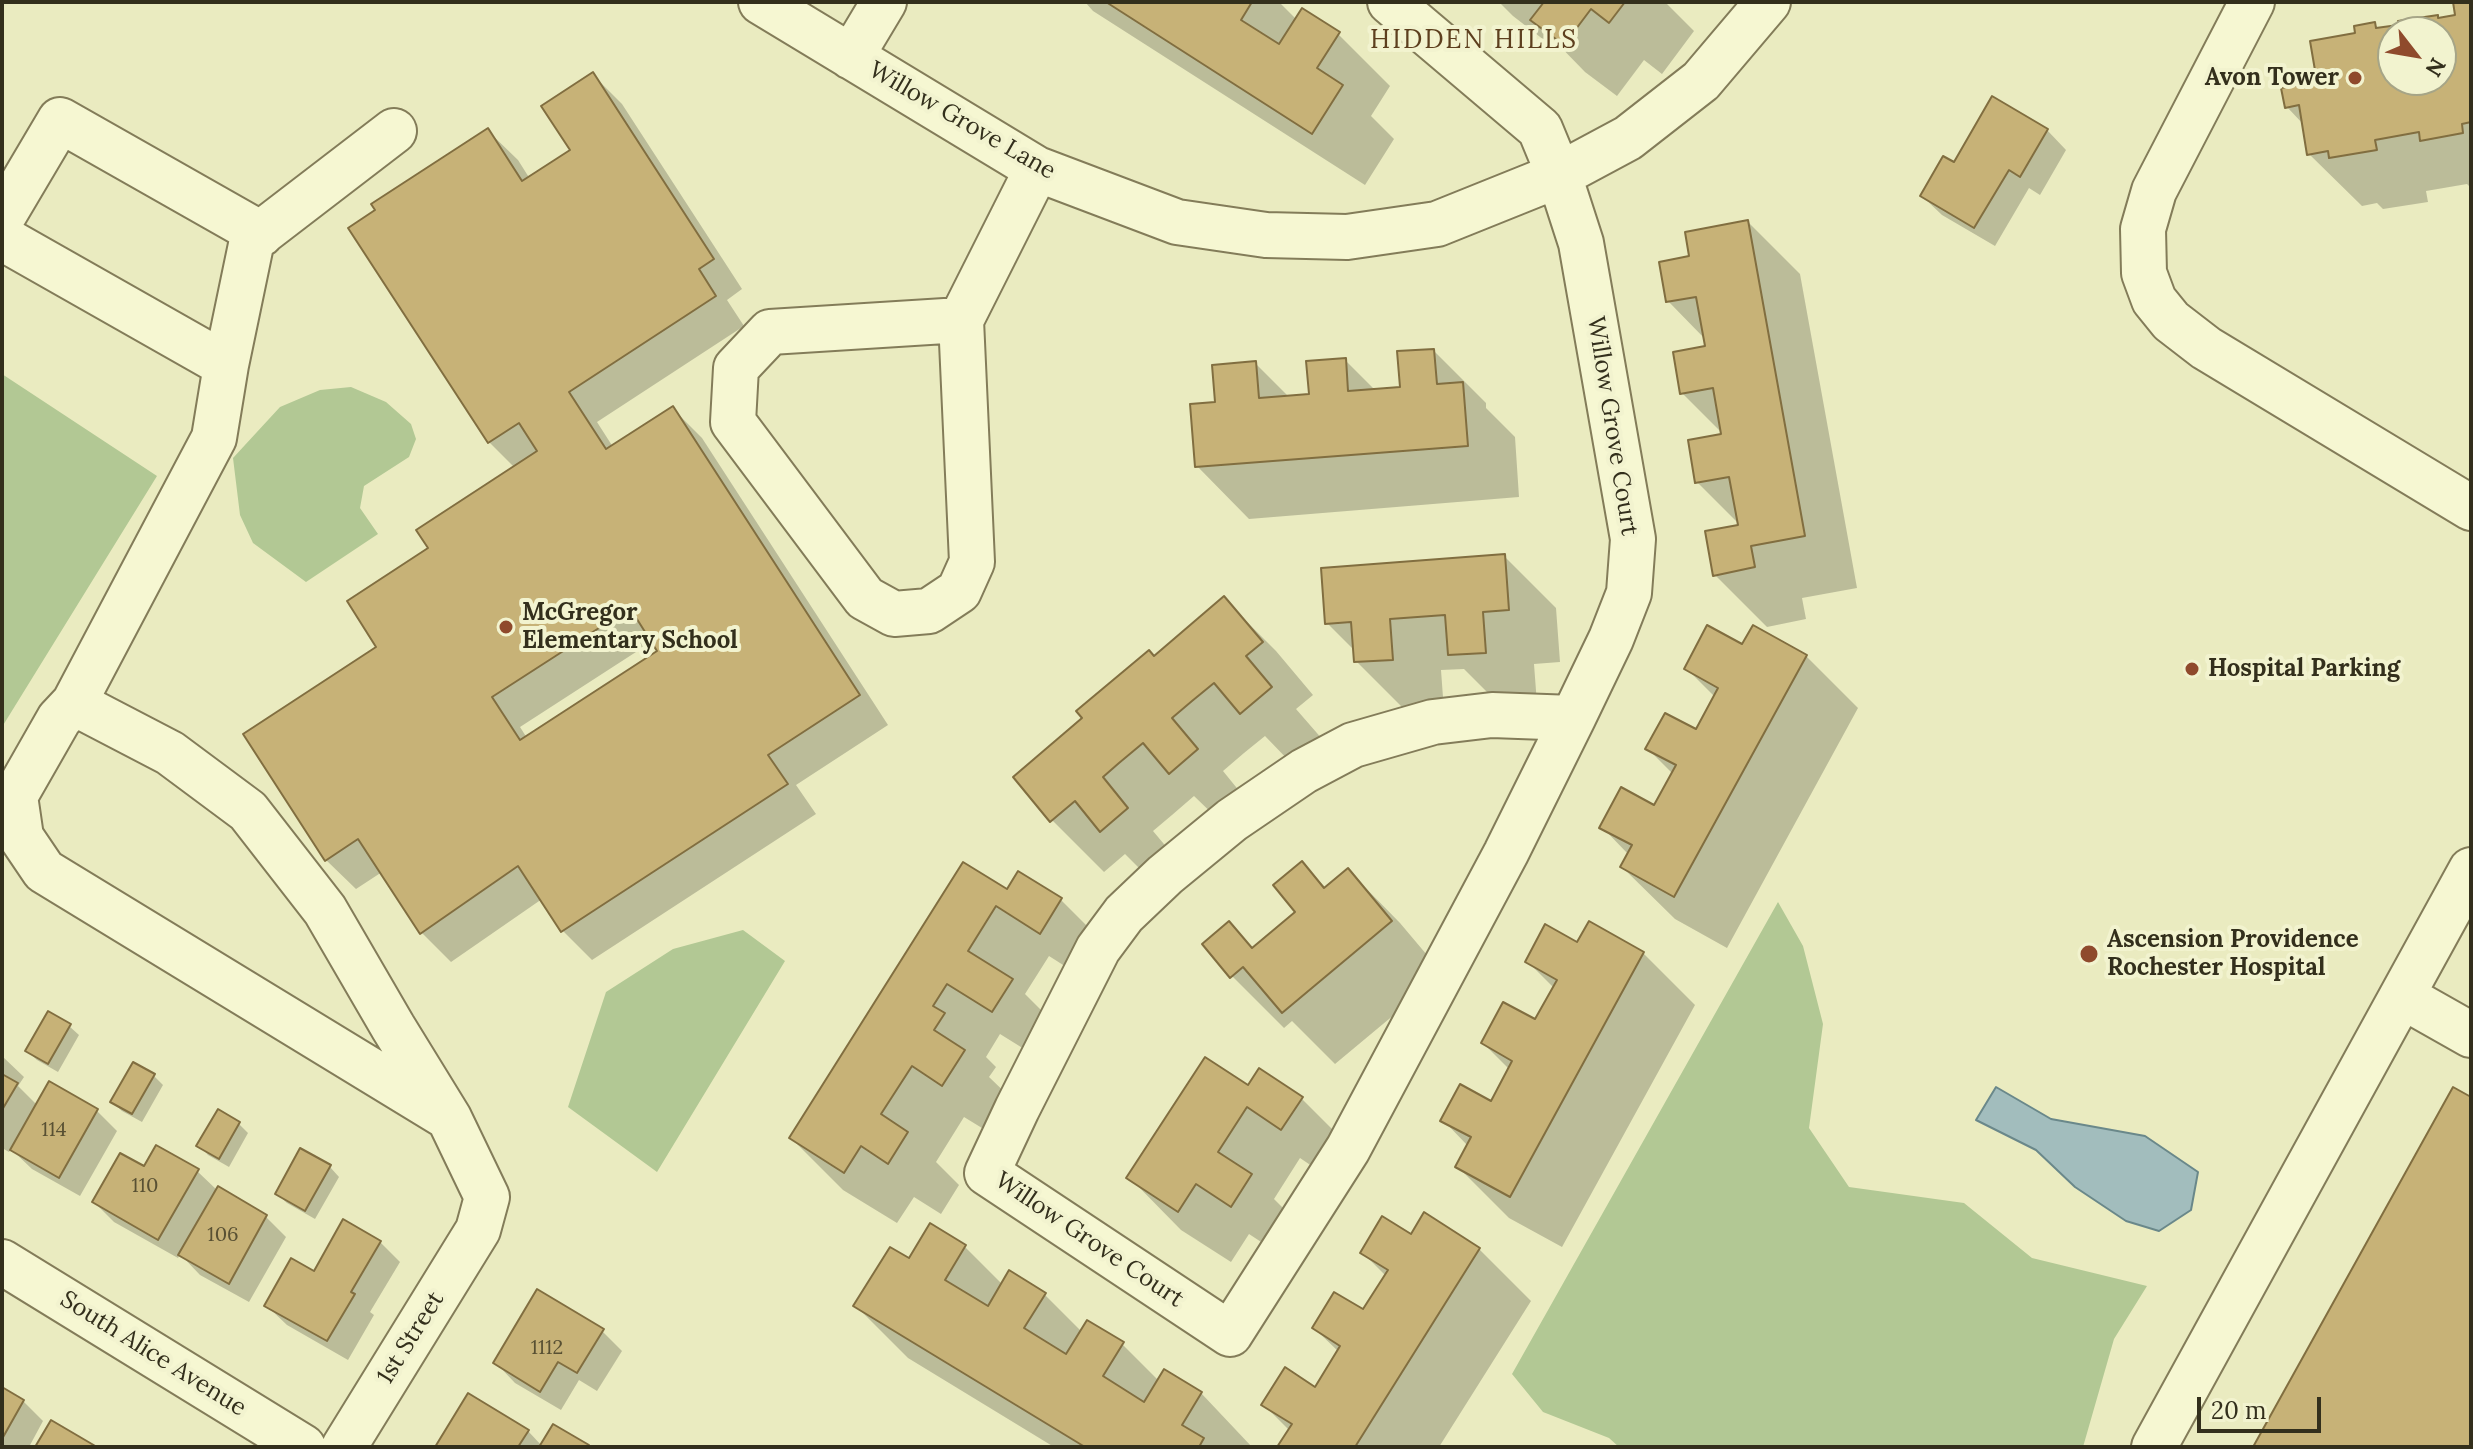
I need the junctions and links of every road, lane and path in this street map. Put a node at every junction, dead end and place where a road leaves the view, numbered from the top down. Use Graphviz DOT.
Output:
graph roads {
  1 [pos="761,2"];
  2 [pos="884,2"];
  3 [pos="1390,2"];
  4 [pos="1768,2"];
  5 [pos="2252,2"];
  6 [pos="851,57"];
  7 [pos="394,131"];
  8 [pos="1037,169"];
  9 [pos="1559,175"];
  10 [pos="2,218"];
  11 [pos="261,234"];
  12 [pos="2,238"];
  13 [pos="961,320"];
  14 [pos="226,365"];
  15 [pos="2471,508"];
  16 [pos="74,703"];
  17 [pos="1573,718"];
  18 [pos="2471,870"];
  19 [pos="2402,996"];
  20 [pos="2471,1035"];
  21 [pos="449,1118"];
  22 [pos="2,1262"];
  23 [pos="303,1447"];
  24 [pos="344,1447"];
  25 [pos="2154,1447"];
  1 -- 6 [label="street, Willow Grove Lane"];
  2 -- 6 [label="street"];
  3 -- 9 [label="street, Willow Grove Court"];
  4 -- 9 [label="street, Willow Grove Lane"];
  5 -- 15 [label="street"];
  6 -- 8 [label="street, Willow Grove Lane"];
  7 -- 11 [label="street"];
  8 -- 9 [label="street, Willow Grove Lane"];
  8 -- 13 [label="street"];
  9 -- 17 [label="street, Willow Grove Court"];
  10 -- 11 [label="street"];
  11 -- 14 [label="street"];
  12 -- 14 [label="street"];
  13 -- 13 [label="street"];
  14 -- 16 [label="street"];
  16 -- 21 [label="street"];
  16 -- 21 [label="street"];
  17 -- 17 [label="street, Willow Grove Court"];
  18 -- 19 [label="street"];
  19 -- 20 [label="street"];
  19 -- 25 [label="street"];
  21 -- 24 [label="street, 1st Street"];
  22 -- 23 [label="street, South Alice Avenue"];
}
